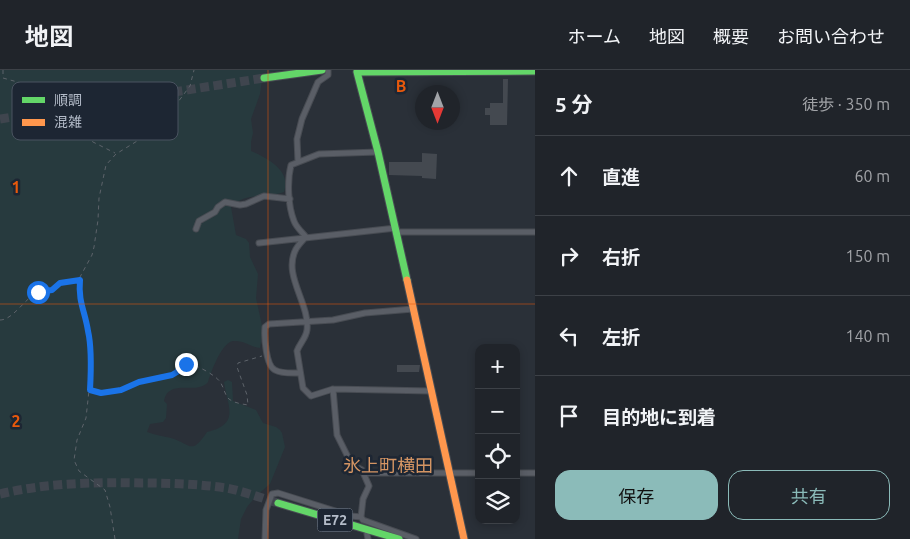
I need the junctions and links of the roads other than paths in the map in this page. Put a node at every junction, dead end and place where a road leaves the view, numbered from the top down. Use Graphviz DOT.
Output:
graph roads {
  1 [pos="322,70"];
  2 [pos="328,70"];
  3 [pos="313,71"];
  4 [pos="535,72"];
  5 [pos="264,78"];
  6 [pos="378,152"];
  7 [pos="298,162"];
  8 [pos="290,199"];
  9 [pos="196,229"];
  10 [pos="396,230"];
  11 [pos="535,232"];
  12 [pos="306,236"];
  13 [pos="259,243"];
  14 [pos="413,309"];
  15 [pos="307,322"];
  16 [pos="300,373"];
  17 [pos="333,389"];
  18 [pos="431,391"];
  19 [pos="449,472"];
  20 [pos="364,473"];
  21 [pos="475,473"];
  22 [pos="520,473"];
  23 [pos="535,473"];
  24 [pos="278,503"];
  25 [pos="361,517"];
  26 [pos="396,538"];
  27 [pos="266,539"];
  28 [pos="416,539"];
  29 [pos="464,539"];
  1 -- 3 [label="main road"];
  2 -- 7 [label="street"];
  3 -- 5 [label="main road"];
  4 -- 6 [label="main road"];
  6 -- 7 [label="street"];
  6 -- 10 [label="main road"];
  7 -- 8 [label="street"];
  8 -- 9 [label="street"];
  8 -- 12 [label="street"];
  10 -- 11 [label="street"];
  10 -- 12 [label="street"];
  10 -- 14 [label="main road"];
  12 -- 13 [label="street"];
  12 -- 15 [label="street"];
  14 -- 15 [label="street"];
  14 -- 18 [label="main road"];
  15 -- 16 [label="street"];
  15 -- 16 [label="street"];
  16 -- 17 [label="street"];
  17 -- 18 [label="street"];
  17 -- 20 [label="street"];
  18 -- 19 [label="main road"];
  19 -- 20 [label="street"];
  19 -- 21 [label="street"];
  19 -- 29 [label="main road"];
  20 -- 25 [label="street"];
  22 -- 23 [label="street"];
  24 -- 26 [label="main road, E72"];
  25 -- 27 [label="street"];
  25 -- 28 [label="street"];
}
